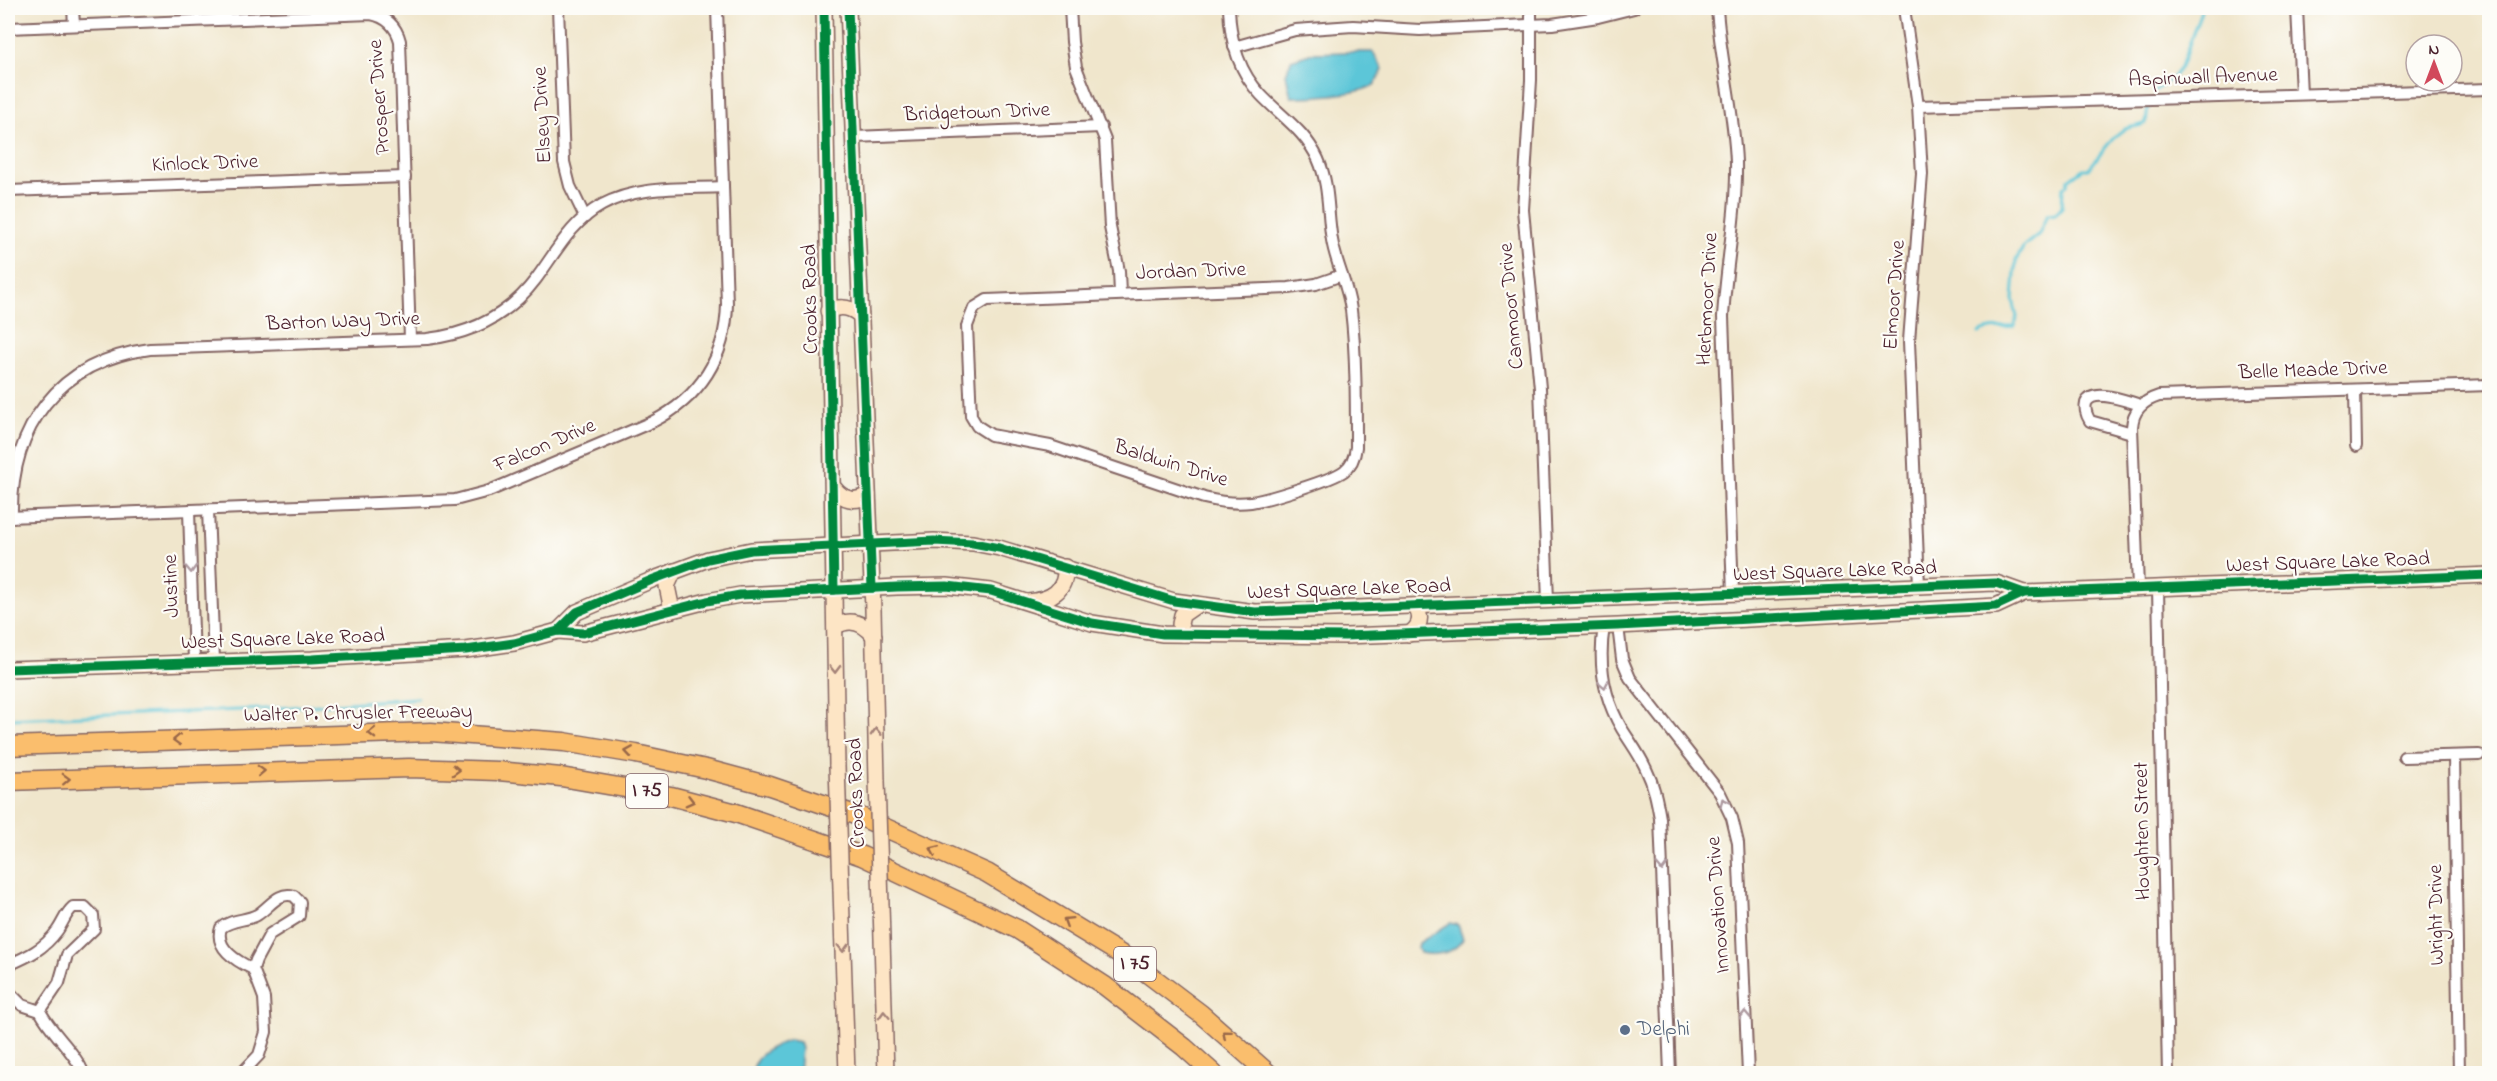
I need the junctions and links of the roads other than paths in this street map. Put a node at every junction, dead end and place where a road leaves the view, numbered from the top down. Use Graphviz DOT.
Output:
graph roads {
  1 [pos="73,8"];
  2 [pos="558,8"];
  3 [pos="717,8"];
  4 [pos="824,8"];
  5 [pos="848,8"];
  6 [pos="1070,8"];
  7 [pos="1229,8"];
  8 [pos="1531,8"];
  9 [pos="1634,8"];
  10 [pos="1717,8"];
  11 [pos="1904,8"];
  12 [pos="2297,8"];
  13 [pos="74,25"];
  14 [pos="1532,25"];
  15 [pos="8,28"];
  16 [pos="1234,47"];
  17 [pos="2490,88"];
  18 [pos="2301,94"];
  19 [pos="1917,106"];
  20 [pos="1101,127"];
  21 [pos="828,135"];
  22 [pos="855,140"];
  23 [pos="405,177"];
  24 [pos="723,187"];
  25 [pos="8,191"];
  26 [pos="585,217"];
  27 [pos="1342,276"];
  28 [pos="1120,294"];
  29 [pos="828,311"];
  30 [pos="861,316"];
  31 [pos="410,339"];
  32 [pos="2490,386"];
  33 [pos="2355,390"];
  34 [pos="2141,405"];
  35 [pos="977,426"];
  36 [pos="2132,433"];
  37 [pos="2356,446"];
  38 [pos="834,488"];
  39 [pos="868,495"];
  40 [pos="208,510"];
  41 [pos="189,511"];
  42 [pos="10,517"];
  43 [pos="870,544"];
  44 [pos="835,545"];
  45 [pos="1065,567"];
  46 [pos="674,571"];
  47 [pos="2490,575"];
  48 [pos="1964,584"];
  49 [pos="1919,586"];
  50 [pos="872,588"];
  51 [pos="2138,588"];
  52 [pos="2158,588"];
  53 [pos="834,590"];
  54 [pos="2024,593"];
  55 [pos="1733,594"];
  56 [pos="1617,598"];
  57 [pos="1548,601"];
  58 [pos="1028,602"];
  59 [pos="1195,606"];
  60 [pos="1415,606"];
  61 [pos="1957,607"];
  62 [pos="672,610"];
  63 [pos="1611,626"];
  64 [pos="835,627"];
  65 [pos="558,631"];
  66 [pos="1183,634"];
  67 [pos="1409,634"];
  68 [pos="874,636"];
  69 [pos="213,660"];
  70 [pos="194,661"];
  71 [pos="8,669"];
  72 [pos="8,746"];
  73 [pos="2479,755"];
  74 [pos="2454,756"];
  75 [pos="2404,757"];
  76 [pos="8,781"];
  77 [pos="8,965"];
  78 [pos="253,969"];
  79 [pos="8,991"];
  80 [pos="40,1011"];
  81 [pos="84,1074"];
  82 [pos="241,1074"];
  83 [pos="847,1074"];
  84 [pos="886,1074"];
  85 [pos="1214,1074"];
  86 [pos="1269,1074"];
  87 [pos="1670,1074"];
  88 [pos="1748,1074"];
  89 [pos="2168,1074"];
  90 [pos="2459,1074"];
  1 -- 13 [label="street"];
  2 -- 26 [label="street, Elsey Drive"];
  3 -- 24 [label="street, Falcon Drive"];
  4 -- 21 [label="main road, Crooks Road"];
  5 -- 22 [label="main road, Crooks Road"];
  6 -- 20 [label="street"];
  7 -- 16 [label="street"];
  8 -- 14 [label="street, Canmoor Drive"];
  9 -- 14 [label="street"];
  10 -- 55 [label="street, Herbmoor Drive"];
  11 -- 19 [label="street, Elmoor Drive"];
  12 -- 18 [label="street"];
  13 -- 15 [label="street, Prosper Drive"];
  13 -- 23 [label="street, Prosper Drive"];
  14 -- 16 [label="street"];
  14 -- 57 [label="street, Canmoor Drive"];
  16 -- 27 [label="street"];
  17 -- 18 [label="street, Aspinwall Avenue"];
  18 -- 19 [label="street, Aspinwall Avenue"];
  19 -- 49 [label="street, Elmoor Drive"];
  20 -- 22 [label="street, Bridgetown Drive"];
  20 -- 28 [label="street"];
  21 -- 22 [label="main road"];
  21 -- 29 [label="main road, Crooks Road"];
  22 -- 30 [label="main road, Crooks Road"];
  23 -- 25 [label="street, Kinlock Drive"];
  23 -- 31 [label="street, Prosper Drive"];
  24 -- 26 [label="street, Barton Way Drive"];
  24 -- 40 [label="street, Falcon Drive"];
  26 -- 31 [label="street, Barton Way Drive"];
  27 -- 28 [label="street, Jordan Drive"];
  27 -- 35 [label="street, Baldwin Drive"];
  28 -- 35 [label="street, Jordan Drive"];
  29 -- 30 [label="main road"];
  29 -- 38 [label="main road, Crooks Road"];
  30 -- 39 [label="main road, Crooks Road"];
  31 -- 42 [label="street, Barton Way Drive"];
  32 -- 33 [label="street, Belle Meade Drive"];
  33 -- 34 [label="street, Belle Meade Drive"];
  33 -- 37 [label="street"];
  34 -- 36 [label="street"];
  34 -- 36 [label="street"];
  36 -- 51 [label="street"];
  38 -- 39 [label="main road"];
  38 -- 44 [label="main road, Crooks Road"];
  39 -- 43 [label="main road, Crooks Road"];
  40 -- 41 [label="street, Falcon Drive"];
  40 -- 69 [label="street, Justine"];
  41 -- 42 [label="street, Falcon Drive"];
  41 -- 70 [label="street, Justine, one-way"];
  43 -- 44 [label="main road, West Square Lake Road"];
  43 -- 45 [label="main road, West Square Lake Road"];
  43 -- 50 [label="main road, Crooks Road"];
  44 -- 46 [label="main road, West Square Lake Road"];
  44 -- 53 [label="main road, Crooks Road"];
  45 -- 58 [label="main road"];
  45 -- 59 [label="main road, West Square Lake Road"];
  46 -- 62 [label="main road"];
  46 -- 65 [label="main road, West Square Lake Road"];
  47 -- 52 [label="main road, West Square Lake Road"];
  48 -- 49 [label="main road, West Square Lake Road"];
  48 -- 54 [label="main road, West Square Lake Road"];
  48 -- 61 [label="main road"];
  49 -- 55 [label="main road, West Square Lake Road"];
  50 -- 53 [label="main road, West Square Lake Road"];
  50 -- 58 [label="main road, West Square Lake Road"];
  50 -- 68 [label="main road, Crooks Road"];
  51 -- 52 [label="main road, West Square Lake Road"];
  51 -- 54 [label="main road, West Square Lake Road"];
  52 -- 89 [label="street, Houghten Street"];
  53 -- 62 [label="main road, West Square Lake Road"];
  53 -- 64 [label="main road, Crooks Road"];
  54 -- 61 [label="main road, West Square Lake Road"];
  55 -- 56 [label="main road, West Square Lake Road"];
  56 -- 57 [label="main road, West Square Lake Road"];
  56 -- 63 [label="main road"];
  57 -- 60 [label="main road, West Square Lake Road"];
  58 -- 66 [label="main road, West Square Lake Road"];
  59 -- 60 [label="main road, West Square Lake Road"];
  59 -- 66 [label="main road"];
  60 -- 67 [label="main road"];
  61 -- 63 [label="main road, West Square Lake Road"];
  62 -- 65 [label="main road, West Square Lake Road"];
  63 -- 67 [label="main road, West Square Lake Road"];
  63 -- 87 [label="street, one-way"];
  88 -- 63 [label="street, Innovation Drive, one-way"];
  64 -- 68 [label="main road"];
  64 -- 83 [label="main road, Crooks Road, one-way, bridge"];
  65 -- 69 [label="main road, West Square Lake Road"];
  66 -- 67 [label="main road, West Square Lake Road"];
  84 -- 68 [label="main road, Crooks Road, one-way, bridge"];
  69 -- 70 [label="main road, West Square Lake Road"];
  70 -- 71 [label="main road, West Square Lake Road"];
  86 -- 72 [label="highway, Walter P. Chrysler Freeway / I 75, one-way"];
  73 -- 74 [label="street"];
  74 -- 75 [label="street"];
  74 -- 90 [label="street, Wright Drive"];
  76 -- 85 [label="highway, I 75, one-way"];
  77 -- 80 [label="street"];
  78 -- 78 [label="street"];
  78 -- 82 [label="street"];
  79 -- 80 [label="street"];
  80 -- 81 [label="street"];
}
